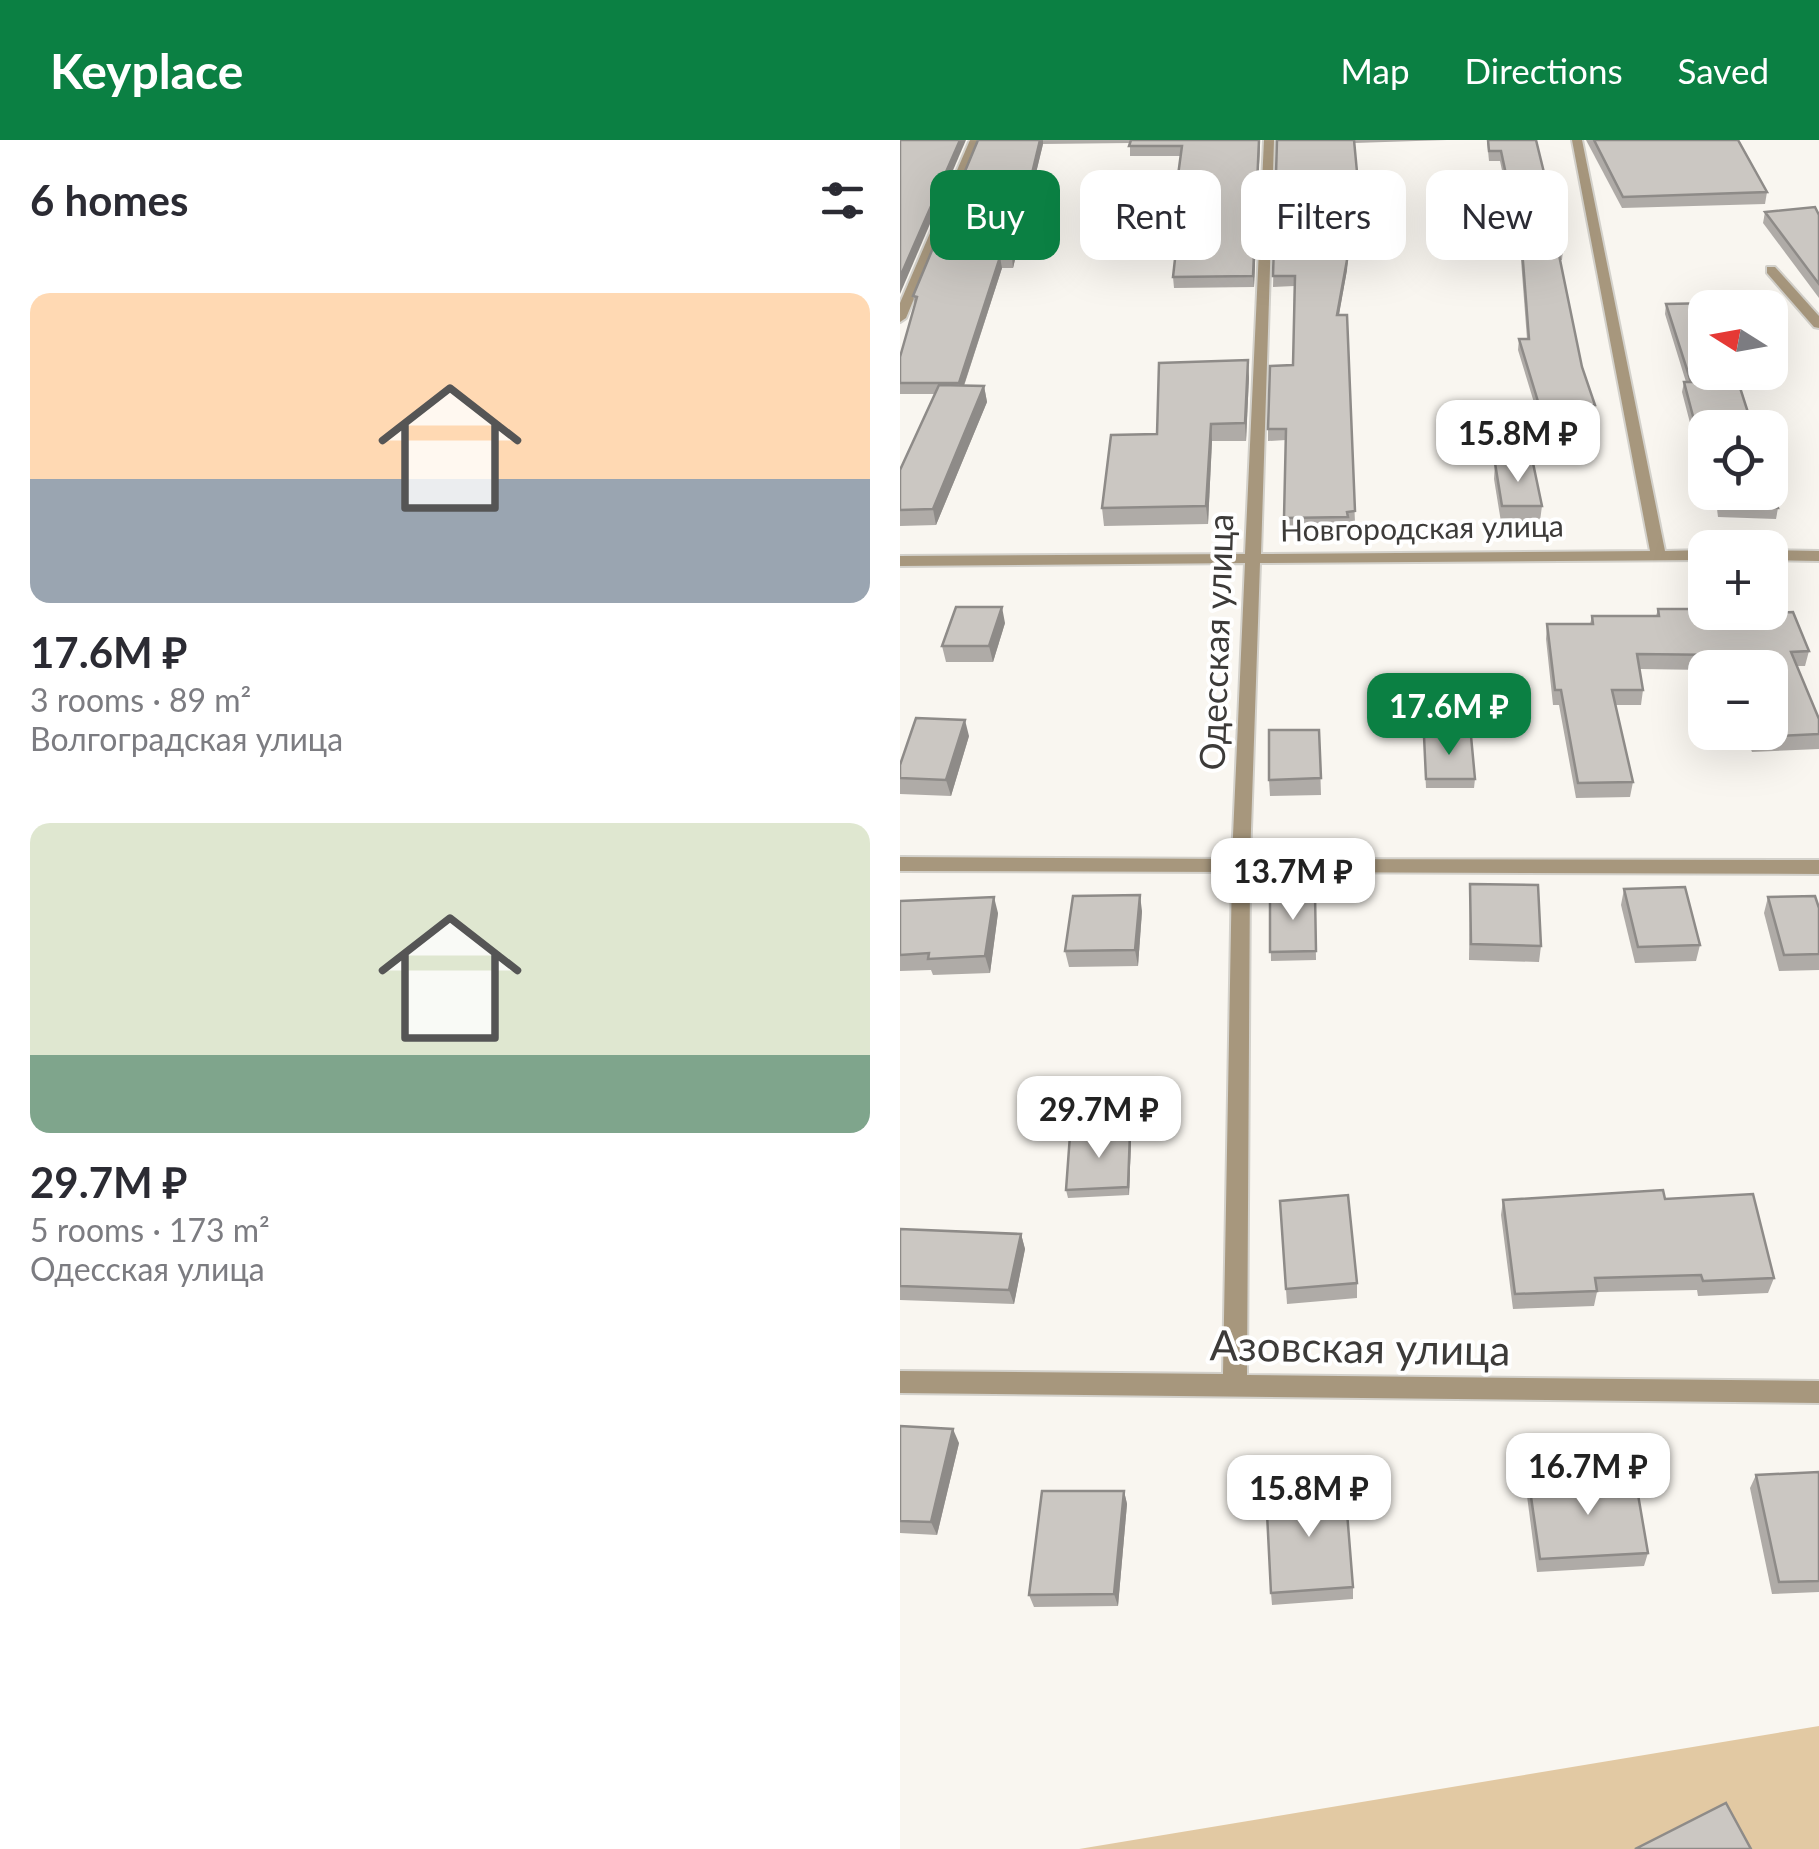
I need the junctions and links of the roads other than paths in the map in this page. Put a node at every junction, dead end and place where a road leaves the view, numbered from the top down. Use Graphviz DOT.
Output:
graph roads {
  1 [pos="974,140"];
  2 [pos="1269,140"];
  3 [pos="1577,140"];
  4 [pos="1771,270"];
  5 [pos="900,318"];
  6 [pos="1819,324"];
  7 [pos="1658,554"];
  8 [pos="1688,555"];
  9 [pos="1788,555"];
  10 [pos="1819,556"];
  11 [pos="1252,558"];
  12 [pos="900,562"];
  13 [pos="1241,862"];
  14 [pos="900,864"];
  15 [pos="1819,867"];
  16 [pos="900,1382"];
  17 [pos="1235,1387"];
  18 [pos="1819,1392"];
  1 -- 5 [label="street"];
  2 -- 11 [label="street, Одесская улица"];
  3 -- 7 [label="street"];
  4 -- 6 [label="street"];
  7 -- 8 [label="street, Новгородская улица"];
  7 -- 11 [label="street, Новгородская улица"];
  9 -- 10 [label="street"];
  11 -- 12 [label="street, Новгородская улица"];
  11 -- 13 [label="street, Одесская улица"];
  13 -- 14 [label="street"];
  13 -- 15 [label="street"];
  13 -- 17 [label="street, Одесская улица"];
  16 -- 17 [label="street, Азовская улица"];
  17 -- 18 [label="street, Азовская улица"];
}
